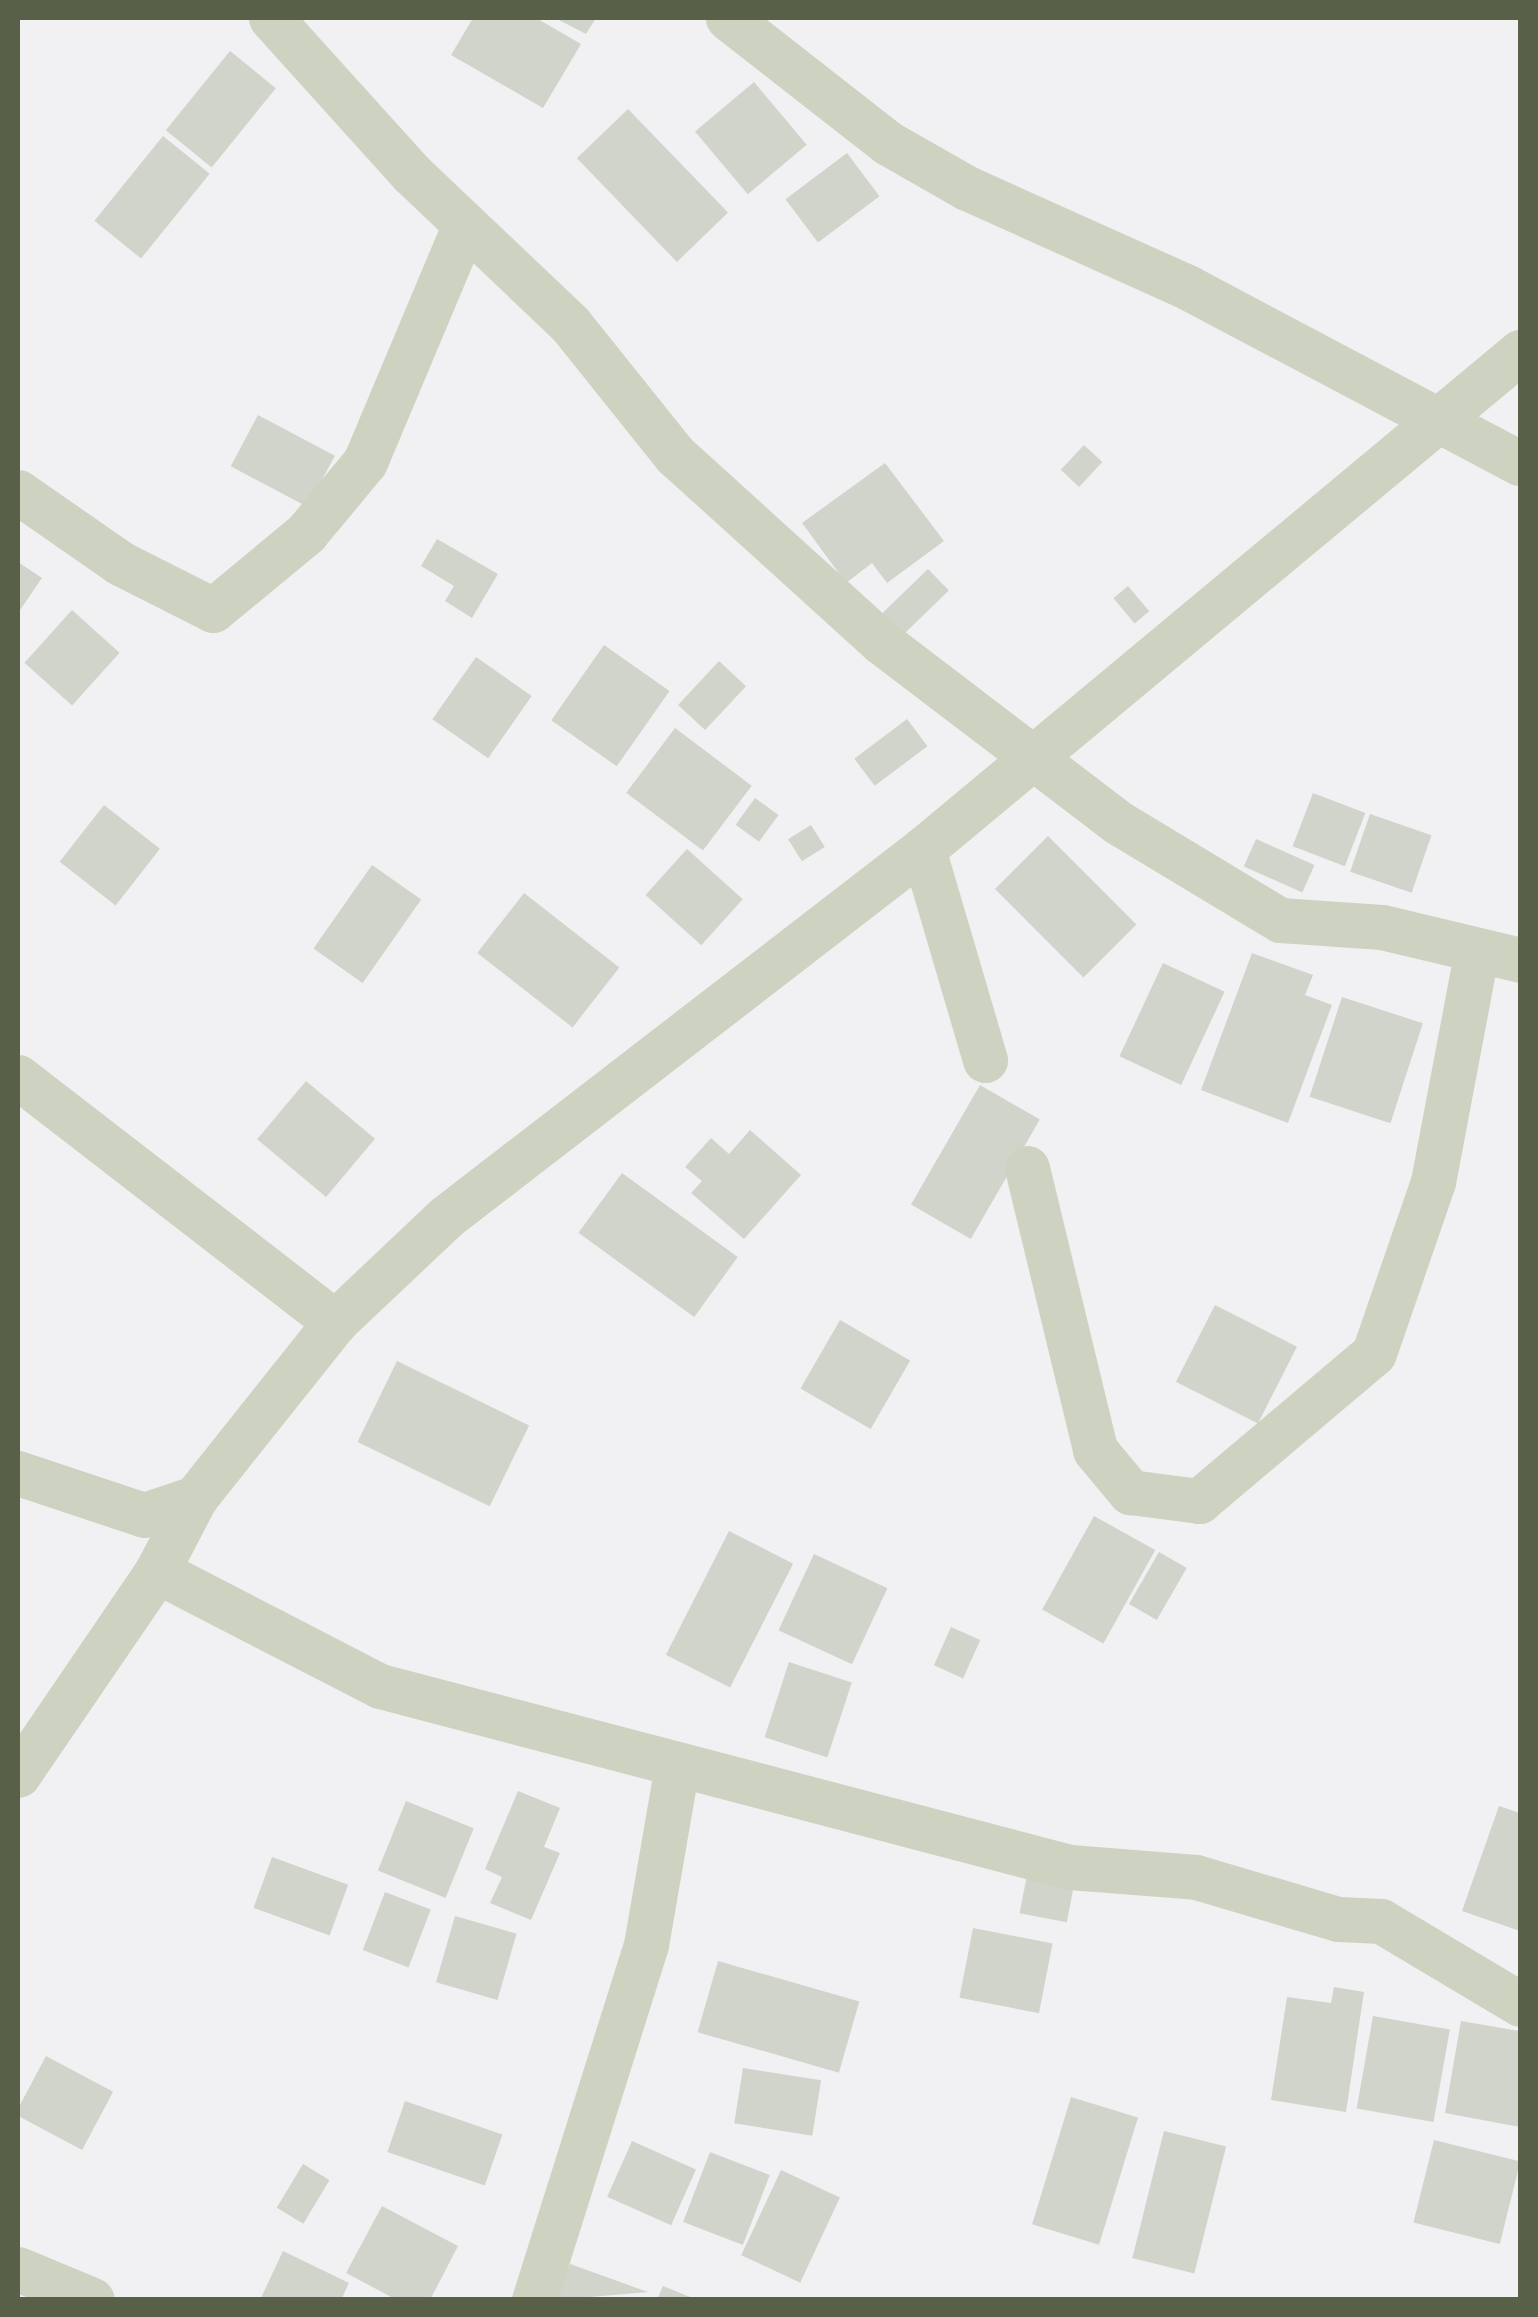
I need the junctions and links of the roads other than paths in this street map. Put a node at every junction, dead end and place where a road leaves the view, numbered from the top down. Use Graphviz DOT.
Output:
graph roads {
  1 [pos="271,18"];
  2 [pos="728,18"];
  3 [pos="464,227"];
  4 [pos="1520,352"];
  5 [pos="1444,417"];
  6 [pos="1520,463"];
  7 [pos="18,492"];
  8 [pos="1038,753"];
  9 [pos="923,849"];
  10 [pos="1476,954"];
  11 [pos="1520,960"];
  12 [pos="985,1060"];
  13 [pos="18,1077"];
  14 [pos="1027,1168"];
  15 [pos="335,1322"];
  16 [pos="18,1472"];
  17 [pos="195,1498"];
  18 [pos="157,1571"];
  19 [pos="676,1766"];
  20 [pos="18,1775"];
  21 [pos="1520,2004"];
  22 [pos="18,2269"];
  23 [pos="92,2300"];
  24 [pos="534,2300"];
  1 -- 3 [label="street"];
  2 -- 5 [label="street"];
  3 -- 7 [label="street"];
  3 -- 8 [label="street"];
  4 -- 5 [label="street"];
  5 -- 6 [label="street"];
  5 -- 8 [label="street"];
  8 -- 9 [label="street"];
  8 -- 10 [label="street"];
  9 -- 12 [label="street"];
  9 -- 15 [label="street"];
  10 -- 11 [label="street"];
  10 -- 14 [label="street"];
  13 -- 15 [label="street"];
  15 -- 17 [label="street"];
  16 -- 17 [label="street"];
  17 -- 18 [label="street"];
  18 -- 19 [label="street"];
  18 -- 20 [label="street"];
  19 -- 21 [label="street"];
  19 -- 24 [label="street"];
  22 -- 23 [label="street"];
}
